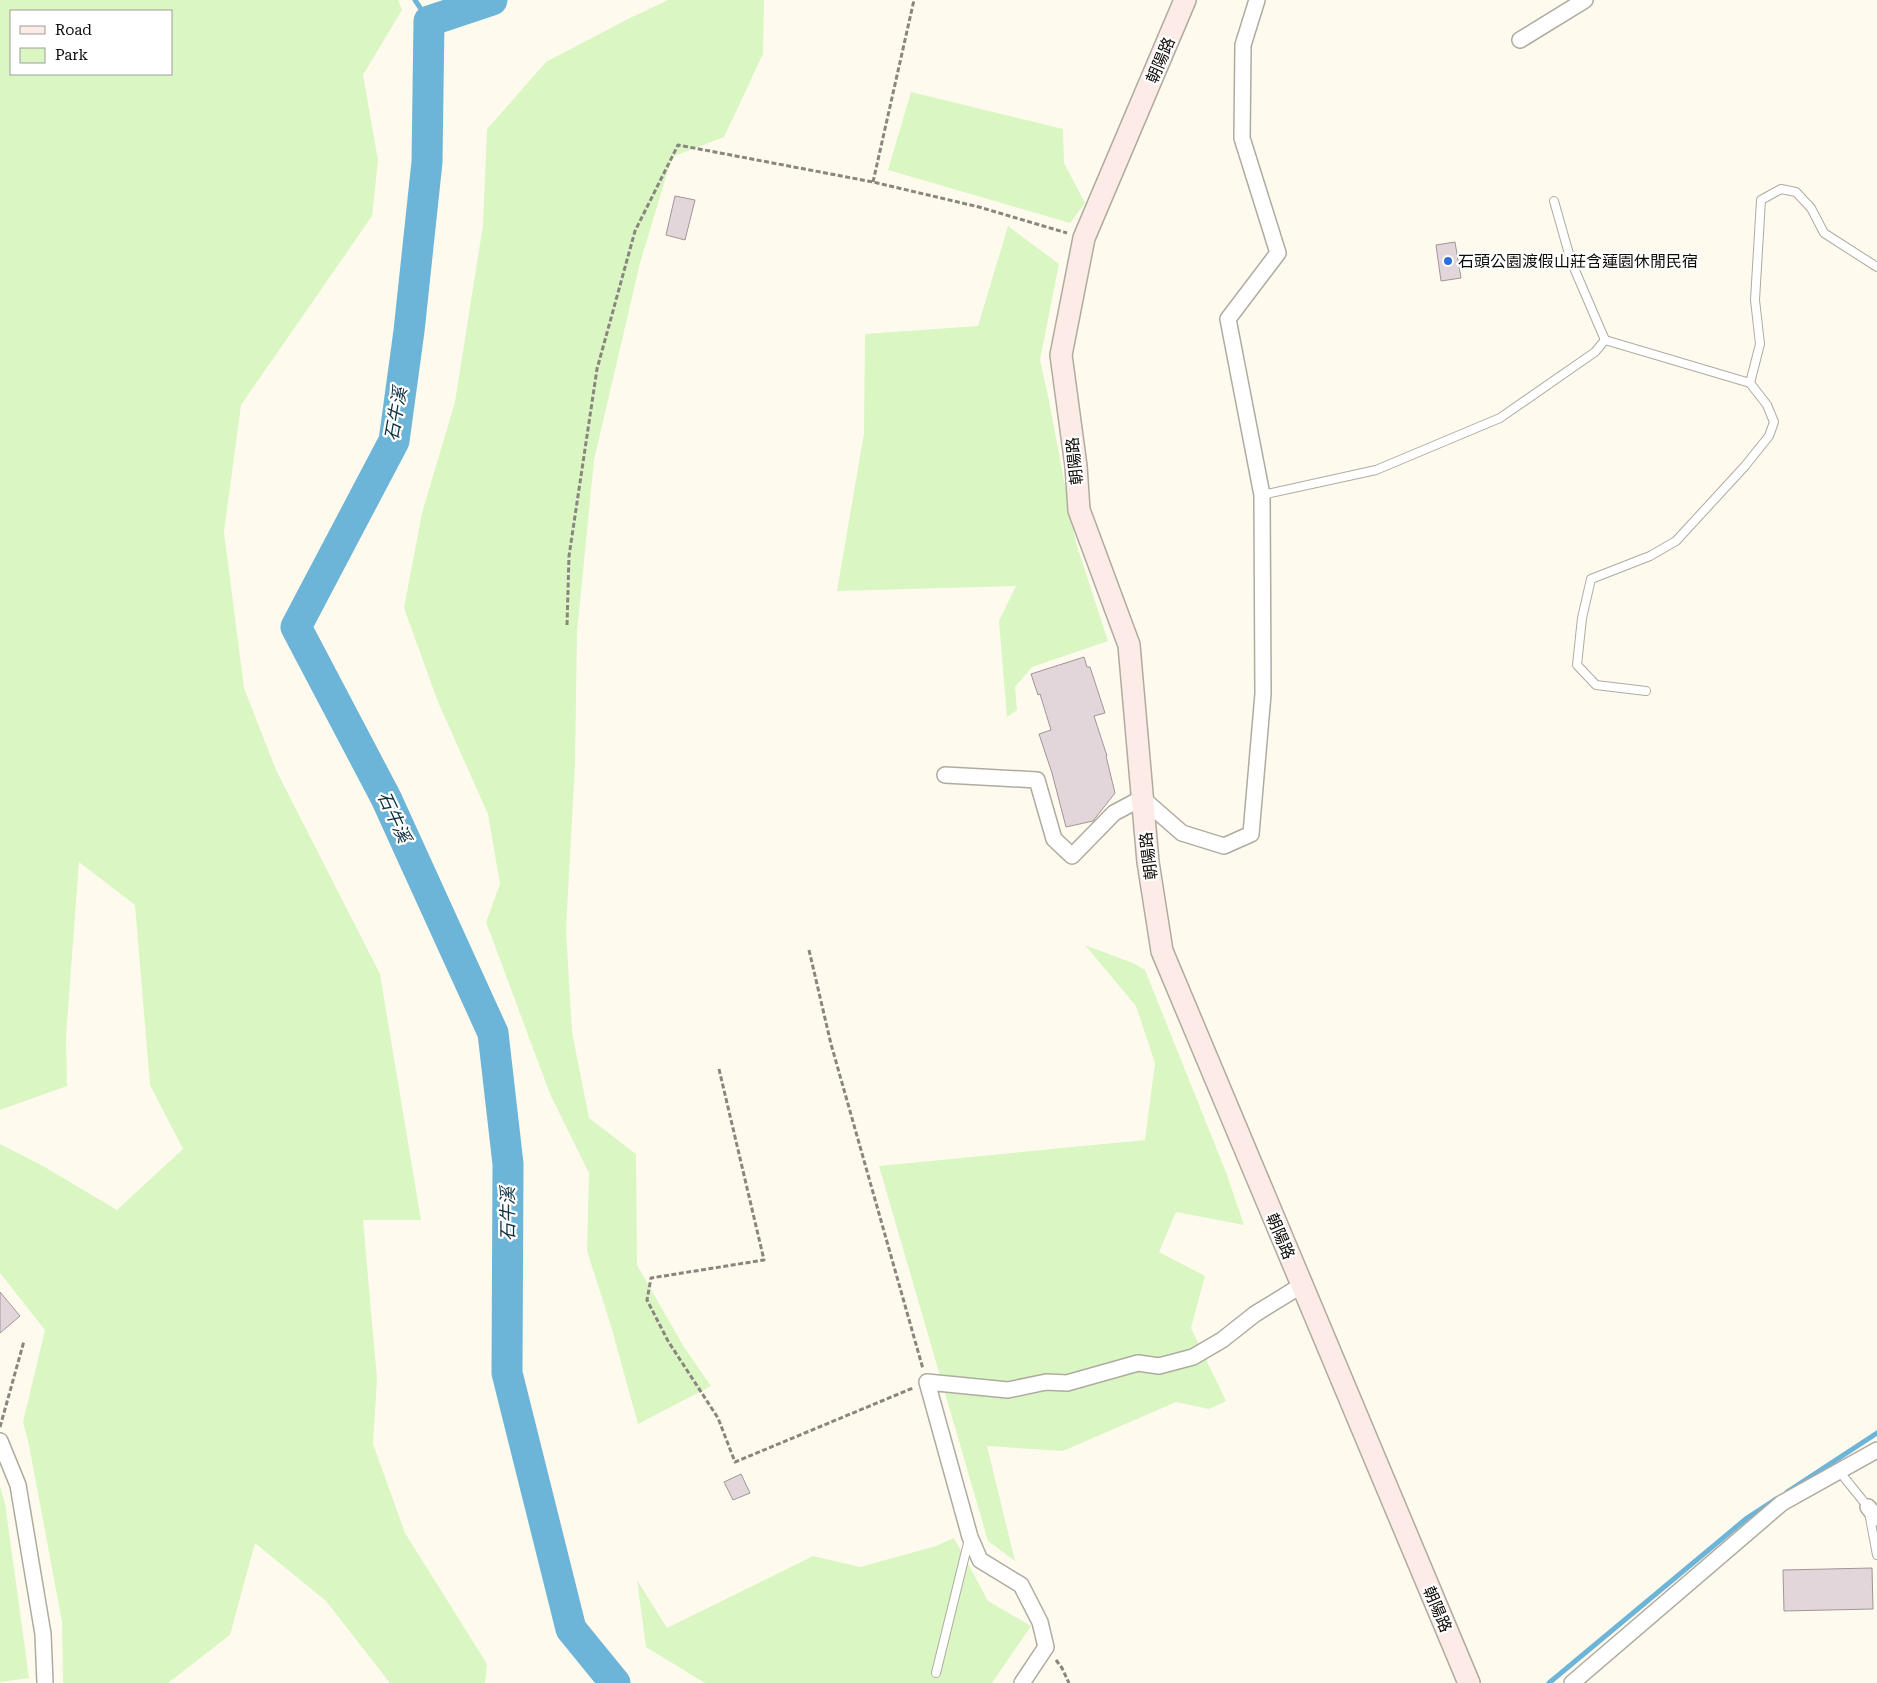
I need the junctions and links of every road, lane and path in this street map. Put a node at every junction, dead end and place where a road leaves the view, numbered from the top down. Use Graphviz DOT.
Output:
graph roads {
  1 [pos="914,0"];
  2 [pos="1185,0"];
  3 [pos="1256,0"];
  4 [pos="1585,0"];
  5 [pos="1520,40"];
  6 [pos="873,182"];
  7 [pos="1554,201"];
  8 [pos="1084,238"];
  9 [pos="1877,267"];
  10 [pos="1605,340"];
  11 [pos="1750,383"];
  12 [pos="1262,496"];
  13 [pos="567,625"];
  14 [pos="1646,691"];
  15 [pos="945,775"];
  16 [pos="1142,798"];
  17 [pos="809,950"];
  18 [pos="719,1069"];
  19 [pos="1302,1285"];
  20 [pos="24,1341"];
  21 [pos="927,1382"];
  22 [pos="0,1428"];
  23 [pos="0,1441"];
  24 [pos="1877,1450"];
  25 [pos="1839,1471"];
  26 [pos="1872,1513"];
  27 [pos="970,1537"];
  28 [pos="1877,1555"];
  29 [pos="1046,1647"];
  30 [pos="936,1673"];
  31 [pos="45,1683"];
  32 [pos="1022,1683"];
  33 [pos="1070,1683"];
  34 [pos="1469,1683"];
  35 [pos="1572,1683"];
  1 -- 6 [label="path"];
  2 -- 8 [label="main road, 朝陽路"];
  3 -- 12 [label="street"];
  4 -- 5 [label="street"];
  6 -- 8 [label="path"];
  6 -- 13 [label="path"];
  7 -- 10 [label="lane"];
  8 -- 16 [label="main road, 朝陽路"];
  9 -- 11 [label="lane"];
  10 -- 11 [label="lane"];
  10 -- 12 [label="lane"];
  11 -- 14 [label="lane"];
  12 -- 16 [label="street"];
  15 -- 16 [label="street"];
  16 -- 19 [label="main road, 朝陽路"];
  17 -- 21 [label="path"];
  18 -- 21 [label="path"];
  19 -- 21 [label="street"];
  19 -- 34 [label="main road, 朝陽路"];
  20 -- 22 [label="path"];
  21 -- 27 [label="street"];
  23 -- 31 [label="street"];
  24 -- 25 [label="street"];
  25 -- 26 [label="lane"];
  25 -- 35 [label="street"];
  26 -- 28 [label="lane"];
  27 -- 29 [label="street"];
  27 -- 30 [label="lane"];
  29 -- 32 [label="street"];
  29 -- 33 [label="path"];
}
